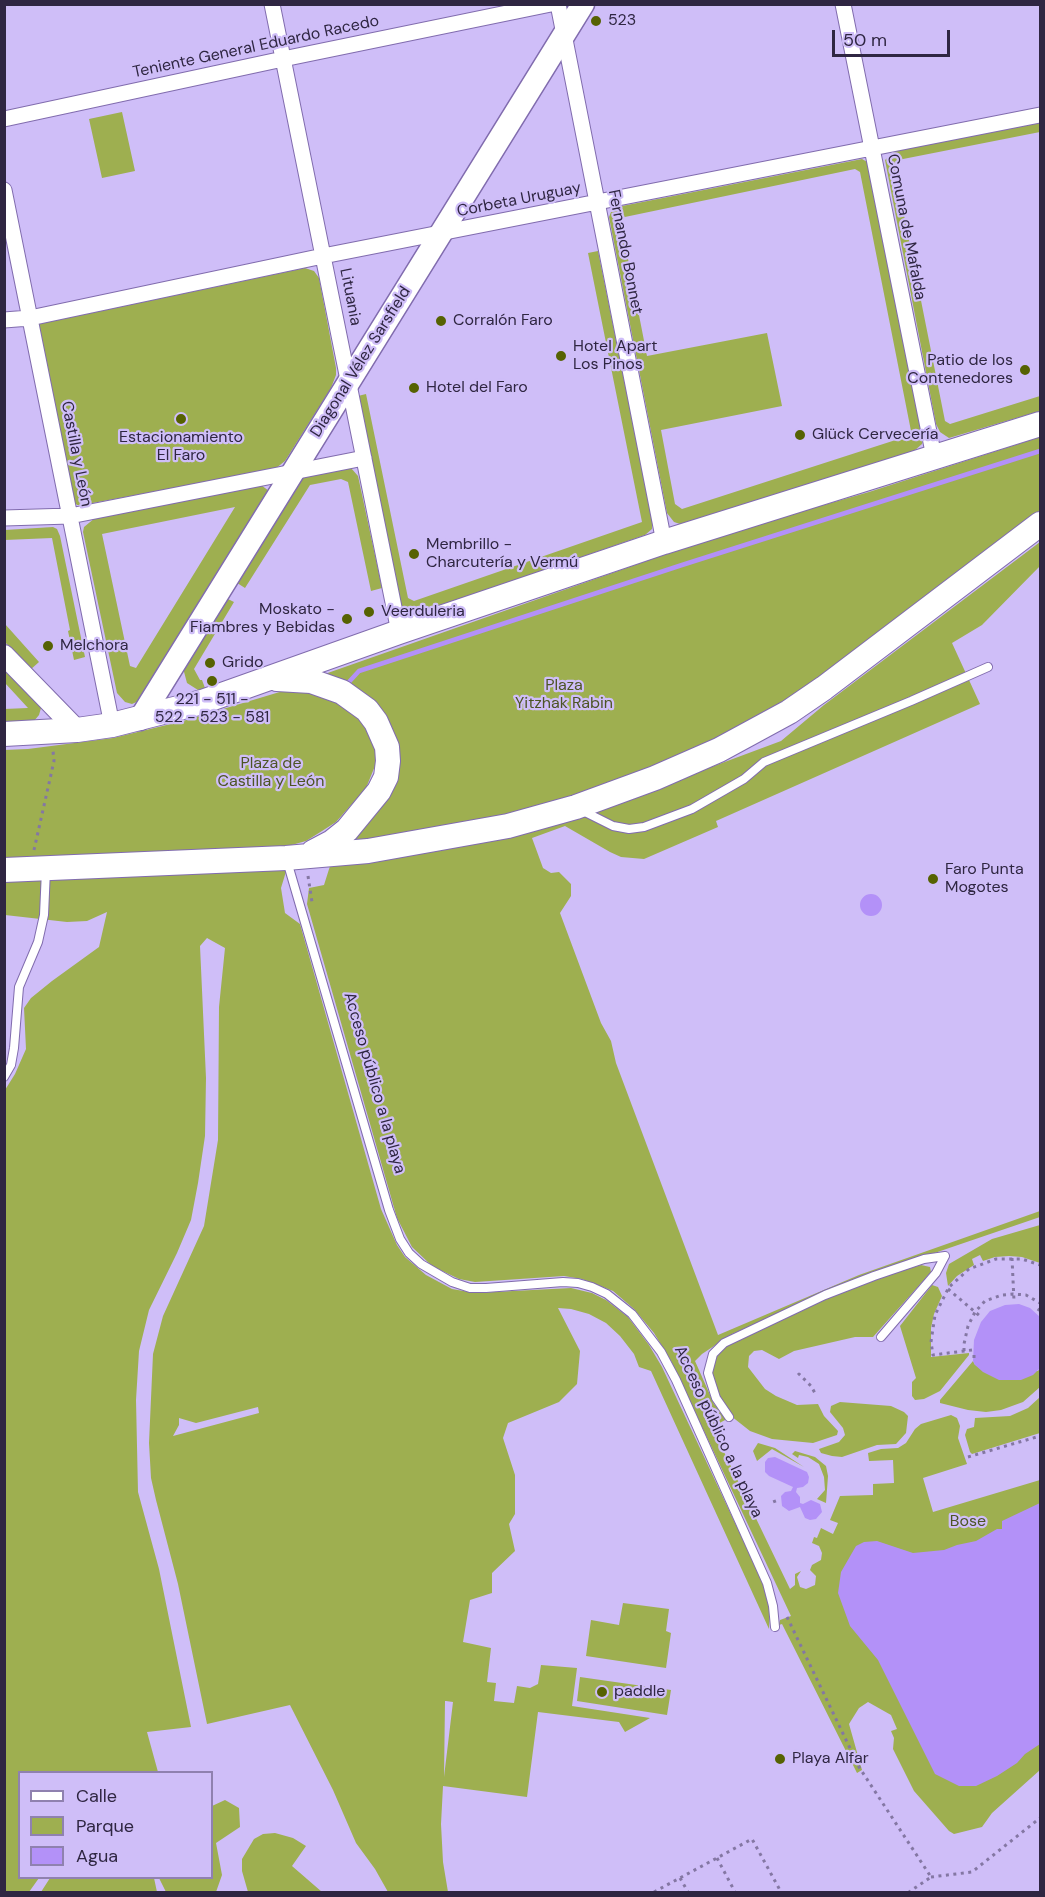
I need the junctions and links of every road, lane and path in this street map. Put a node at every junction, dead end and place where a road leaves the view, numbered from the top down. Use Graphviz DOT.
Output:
graph roads {
  1 [pos="272,4"];
  2 [pos="551,4"];
  3 [pos="558,4"];
  4 [pos="583,4"];
  5 [pos="843,4"];
  6 [pos="564,34"];
  7 [pos="283,59"];
  8 [pos="1041,115"];
  9 [pos="4,119"];
  10 [pos="872,147"];
  11 [pos="4,190"];
  12 [pos="597,204"];
  13 [pos="441,234"];
  14 [pos="323,256"];
  15 [pos="30,318"];
  16 [pos="4,320"];
  17 [pos="348,383"];
  18 [pos="1041,424"];
  19 [pos="934,457"];
  20 [pos="364,458"];
  21 [pos="293,472"];
  22 [pos="70,516"];
  23 [pos="4,518"];
  24 [pos="1041,525"];
  25 [pos="664,542"];
  26 [pos="399,632"];
  27 [pos="4,655"];
  28 [pos="988,667"];
  29 [pos="265,679"];
  30 [pos="140,719"];
  31 [pos="112,725"];
  32 [pos="77,730"];
  33 [pos="52,732"];
  34 [pos="4,734"];
  35 [pos="576,807"];
  36 [pos="296,857"];
  37 [pos="38,869"];
  38 [pos="4,870"];
  39 [pos="314,911"];
  40 [pos="4,1077"];
  41 [pos="1012,1258"];
  42 [pos="1041,1265"];
  43 [pos="948,1289"];
  44 [pos="1014,1294"];
  45 [pos="1014,1301"];
  46 [pos="1041,1303"];
  47 [pos="975,1312"];
  48 [pos="981,1317"];
  49 [pos="881,1337"];
  50 [pos="964,1351"];
  51 [pos="974,1358"];
  52 [pos="798,1375"];
  53 [pos="823,1395"];
  54 [pos="729,1418"];
  55 [pos="1041,1436"];
  56 [pos="968,1457"];
  57 [pos="774,1500"];
  58 [pos="776,1505"];
  59 [pos="786,1614"];
  60 [pos="775,1627"];
  61 [pos="1041,1818"];
  62 [pos="717,1858"];
  63 [pos="931,1877"];
  64 [pos="680,1878"];
  65 [pos="654,1893"];
  66 [pos="688,1893"];
  67 [pos="735,1893"];
  68 [pos="782,1893"];
  69 [pos="909,1893"];
  1 -- 7 [label="street, Lituania"];
  2 -- 7 [label="street, Teniente General Eduardo Racedo"];
  3 -- 6 [label="street, Fernando Bonnet"];
  4 -- 6 [label="main road, Diagonal Vélez Sarsfield"];
  5 -- 10 [label="street, Comuna de Mafalda"];
  6 -- 12 [label="street, Fernando Bonnet"];
  6 -- 13 [label="main road, Diagonal Vélez Sarsfield"];
  7 -- 9 [label="street, Teniente General Eduardo Racedo"];
  7 -- 14 [label="street, Lituania"];
  8 -- 10 [label="street, Corbeta Uruguay"];
  10 -- 12 [label="street, Corbeta Uruguay"];
  10 -- 19 [label="street, Comuna de Mafalda"];
  11 -- 15 [label="street, Castilla y León"];
  12 -- 13 [label="street, Corbeta Uruguay"];
  12 -- 25 [label="street, Fernando Bonnet"];
  13 -- 14 [label="street, Corbeta Uruguay"];
  13 -- 17 [label="main road, Diagonal Vélez Sarsfield"];
  14 -- 15 [label="street, Corbeta Uruguay"];
  14 -- 17 [label="street, Lituania"];
  15 -- 16 [label="street, Corbeta Uruguay"];
  15 -- 22 [label="street, Castilla y León"];
  17 -- 20 [label="street, Lituania"];
  17 -- 21 [label="main road, Diagonal Vélez Sarsfield"];
  18 -- 19 [label="main road"];
  19 -- 25 [label="main road"];
  20 -- 21 [label="street"];
  20 -- 26 [label="street, Lituania"];
  21 -- 22 [label="street"];
  21 -- 30 [label="main road, Diagonal Vélez Sarsfield"];
  22 -- 23 [label="street"];
  22 -- 31 [label="street, Castilla y León"];
  24 -- 35 [label="main road"];
  25 -- 26 [label="main road"];
  26 -- 29 [label="main road"];
  27 -- 32 [label="street"];
  28 -- 35 [label="lane"];
  29 -- 30 [label="main road"];
  29 -- 36 [label="main road"];
  30 -- 31 [label="main road"];
  31 -- 32 [label="main road"];
  32 -- 33 [label="main road"];
  33 -- 34 [label="main road"];
  33 -- 37 [label="path"];
  35 -- 36 [label="main road"];
  36 -- 37 [label="main road"];
  36 -- 39 [label="path"];
  36 -- 60 [label="lane"];
  37 -- 38 [label="main road"];
  37 -- 40 [label="lane"];
  41 -- 42 [label="path"];
  41 -- 43 [label="path"];
  41 -- 44 [label="path"];
  43 -- 47 [label="path"];
  43 -- 50 [label="path"];
  44 -- 45 [label="path"];
  44 -- 46 [label="path"];
  44 -- 47 [label="path"];
  47 -- 48 [label="path"];
  47 -- 50 [label="path"];
  49 -- 54 [label="lane"];
  50 -- 51 [label="path"];
  52 -- 53 [label="path"];
  55 -- 56 [label="path"];
  57 -- 58 [label="path"];
  59 -- 63 [label="path"];
  61 -- 63 [label="path"];
  62 -- 64 [label="path"];
  62 -- 67 [label="path"];
  62 -- 68 [label="path"];
  63 -- 69 [label="path"];
  64 -- 65 [label="path"];
  64 -- 66 [label="path"];
}
